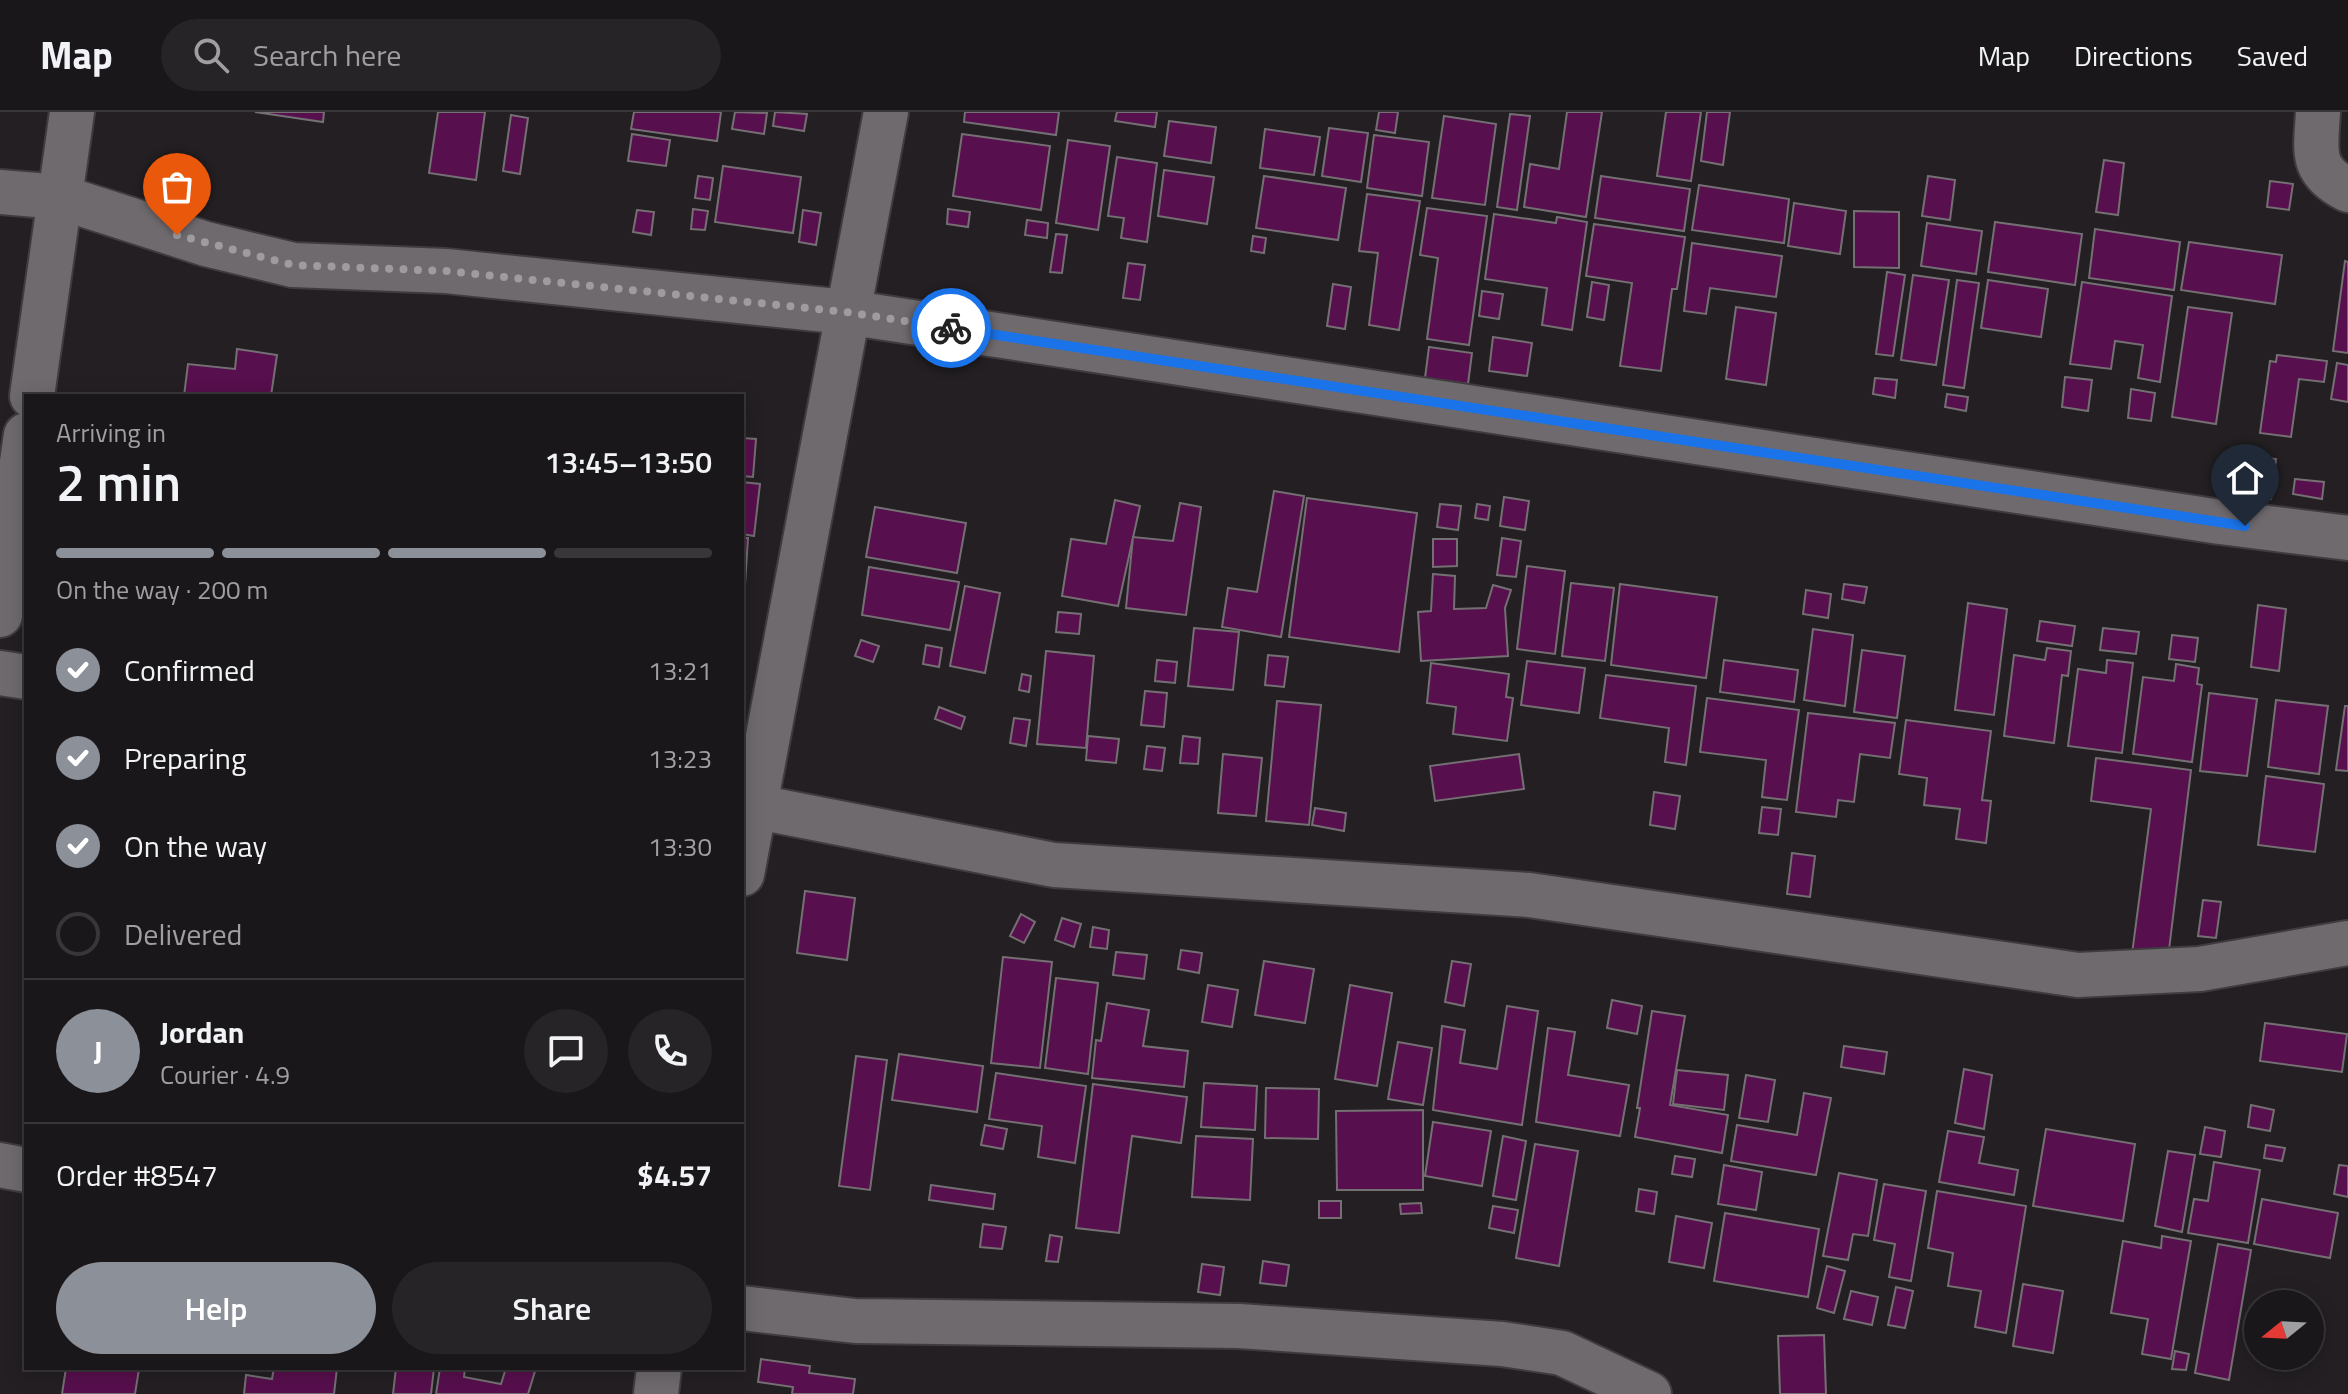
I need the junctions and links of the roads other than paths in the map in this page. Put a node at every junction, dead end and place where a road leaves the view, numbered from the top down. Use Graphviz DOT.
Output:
graph roads {
  1 [pos="72,112"];
  2 [pos="886,112"];
  3 [pos="2318,112"];
  4 [pos="2348,190"];
  5 [pos="0,192"];
  6 [pos="60,197"];
  7 [pos="846,312"];
  8 [pos="32,394"];
  9 [pos="24,449"];
  10 [pos="2348,538"];
  11 [pos="0,615"];
  12 [pos="0,673"];
  13 [pos="24,677"];
  14 [pos="748,805"];
  15 [pos="744,851"];
  16 [pos="2348,943"];
  17 [pos="0,1165"];
  18 [pos="24,1170"];
  19 [pos="744,1308"];
  20 [pos="659,1370"];
  21 [pos="656,1394"];
  22 [pos="1649,1394"];
  1 -- 6 [label="street"];
  2 -- 7 [label="street"];
  3 -- 4 [label="street"];
  5 -- 6 [label="street"];
  6 -- 7 [label="street"];
  6 -- 8 [label="street"];
  7 -- 10 [label="street"];
  7 -- 14 [label="street"];
  9 -- 11 [label="street"];
  12 -- 13 [label="street"];
  14 -- 15 [label="street"];
  14 -- 16 [label="street"];
  17 -- 18 [label="street"];
  19 -- 22 [label="street"];
  20 -- 21 [label="street"];
}
